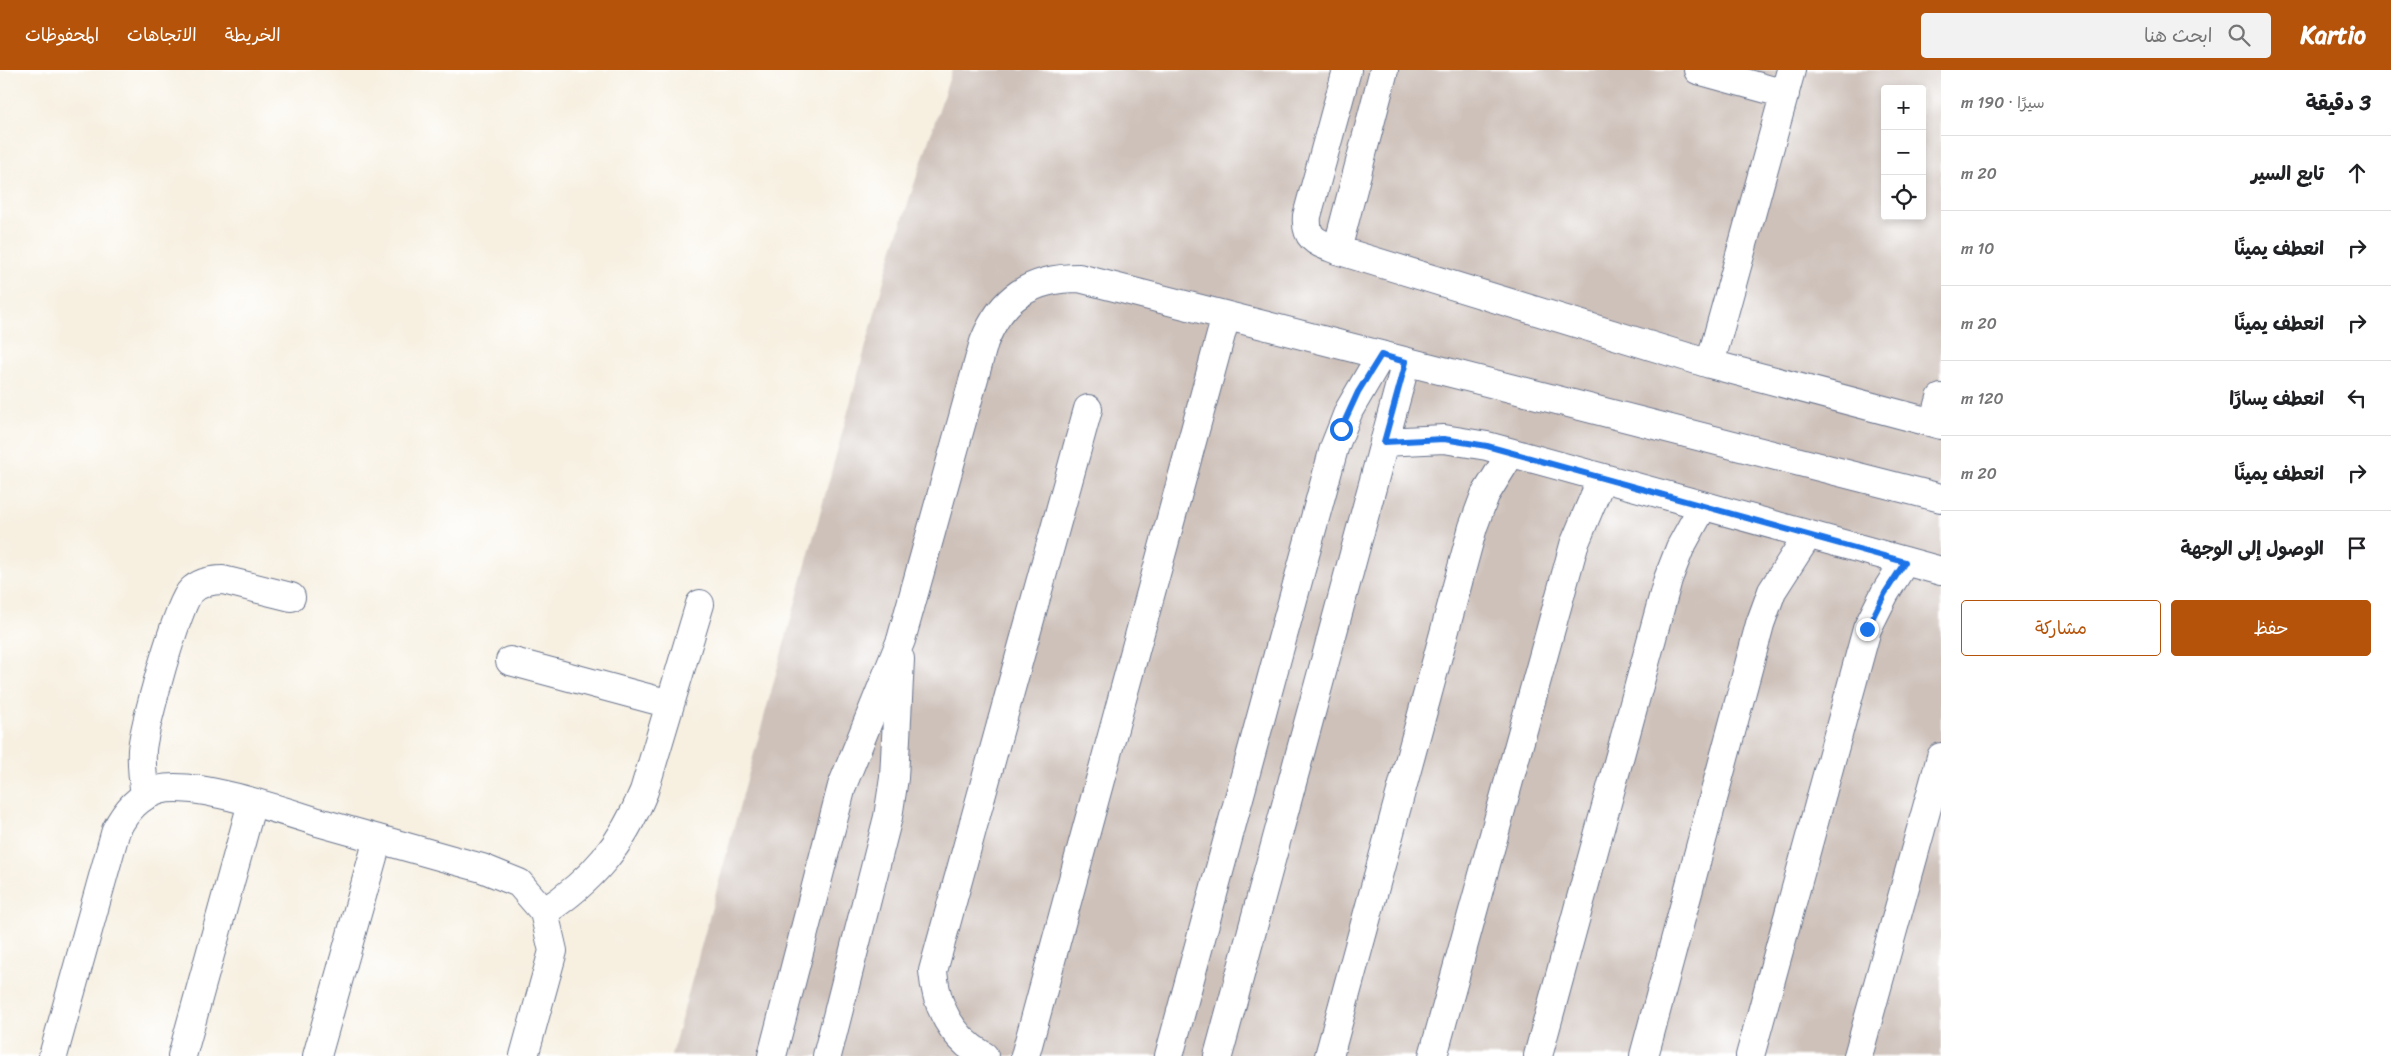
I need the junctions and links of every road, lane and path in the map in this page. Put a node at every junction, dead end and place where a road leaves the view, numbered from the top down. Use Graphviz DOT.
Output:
graph roads {
  1 [pos="1347,70"];
  2 [pos="1384,70"];
  3 [pos="1698,70"];
  4 [pos="1788,82"];
  5 [pos="1337,250"];
  6 [pos="1226,316"];
  7 [pos="1393,359"];
  8 [pos="1710,364"];
  9 [pos="1088,409"];
  10 [pos="1939,415"];
  11 [pos="1384,442"];
  12 [pos="1511,453"];
  13 [pos="1602,478"];
  14 [pos="1941,498"];
  15 [pos="1703,506"];
  16 [pos="1808,535"];
  17 [pos="1905,562"];
  18 [pos="1941,571"];
  19 [pos="291,597"];
  20 [pos="700,604"];
  21 [pos="900,640"];
  22 [pos="510,660"];
  23 [pos="670,704"];
  24 [pos="1941,757"];
  25 [pos="145,796"];
  26 [pos="252,803"];
  27 [pos="378,839"];
  28 [pos="544,912"];
  29 [pos="53,1056"];
  30 [pos="182,1056"];
  31 [pos="317,1056"];
  32 [pos="524,1056"];
  33 [pos="772,1056"];
  34 [pos="827,1056"];
  35 [pos="984,1056"];
  36 [pos="1025,1056"];
  37 [pos="1169,1056"];
  38 [pos="1218,1056"];
  39 [pos="1329,1056"];
  40 [pos="1433,1056"];
  41 [pos="1538,1056"];
  42 [pos="1644,1056"];
  43 [pos="1750,1056"];
  44 [pos="1858,1056"];
  1 -- 5 [label="lane"];
  2 -- 5 [label="lane"];
  3 -- 4 [label="lane"];
  4 -- 8 [label="lane"];
  5 -- 8 [label="lane"];
  6 -- 7 [label="lane"];
  6 -- 21 [label="lane"];
  6 -- 36 [label="lane"];
  7 -- 11 [label="lane"];
  7 -- 14 [label="lane"];
  7 -- 37 [label="lane"];
  8 -- 10 [label="lane"];
  9 -- 35 [label="lane"];
  11 -- 12 [label="lane"];
  11 -- 38 [label="lane"];
  12 -- 13 [label="lane"];
  12 -- 39 [label="lane"];
  13 -- 15 [label="lane"];
  13 -- 40 [label="lane"];
  15 -- 16 [label="lane"];
  15 -- 41 [label="lane"];
  16 -- 17 [label="lane"];
  16 -- 42 [label="lane"];
  17 -- 18 [label="lane"];
  17 -- 43 [label="lane"];
  19 -- 25 [label="lane"];
  20 -- 23 [label="lane"];
  21 -- 33 [label="lane"];
  21 -- 34 [label="lane"];
  22 -- 23 [label="lane"];
  23 -- 28 [label="lane"];
  24 -- 44 [label="lane"];
  25 -- 26 [label="lane"];
  25 -- 29 [label="lane"];
  26 -- 27 [label="lane"];
  26 -- 30 [label="lane"];
  27 -- 28 [label="lane"];
  27 -- 31 [label="lane"];
  28 -- 32 [label="lane"];
}
